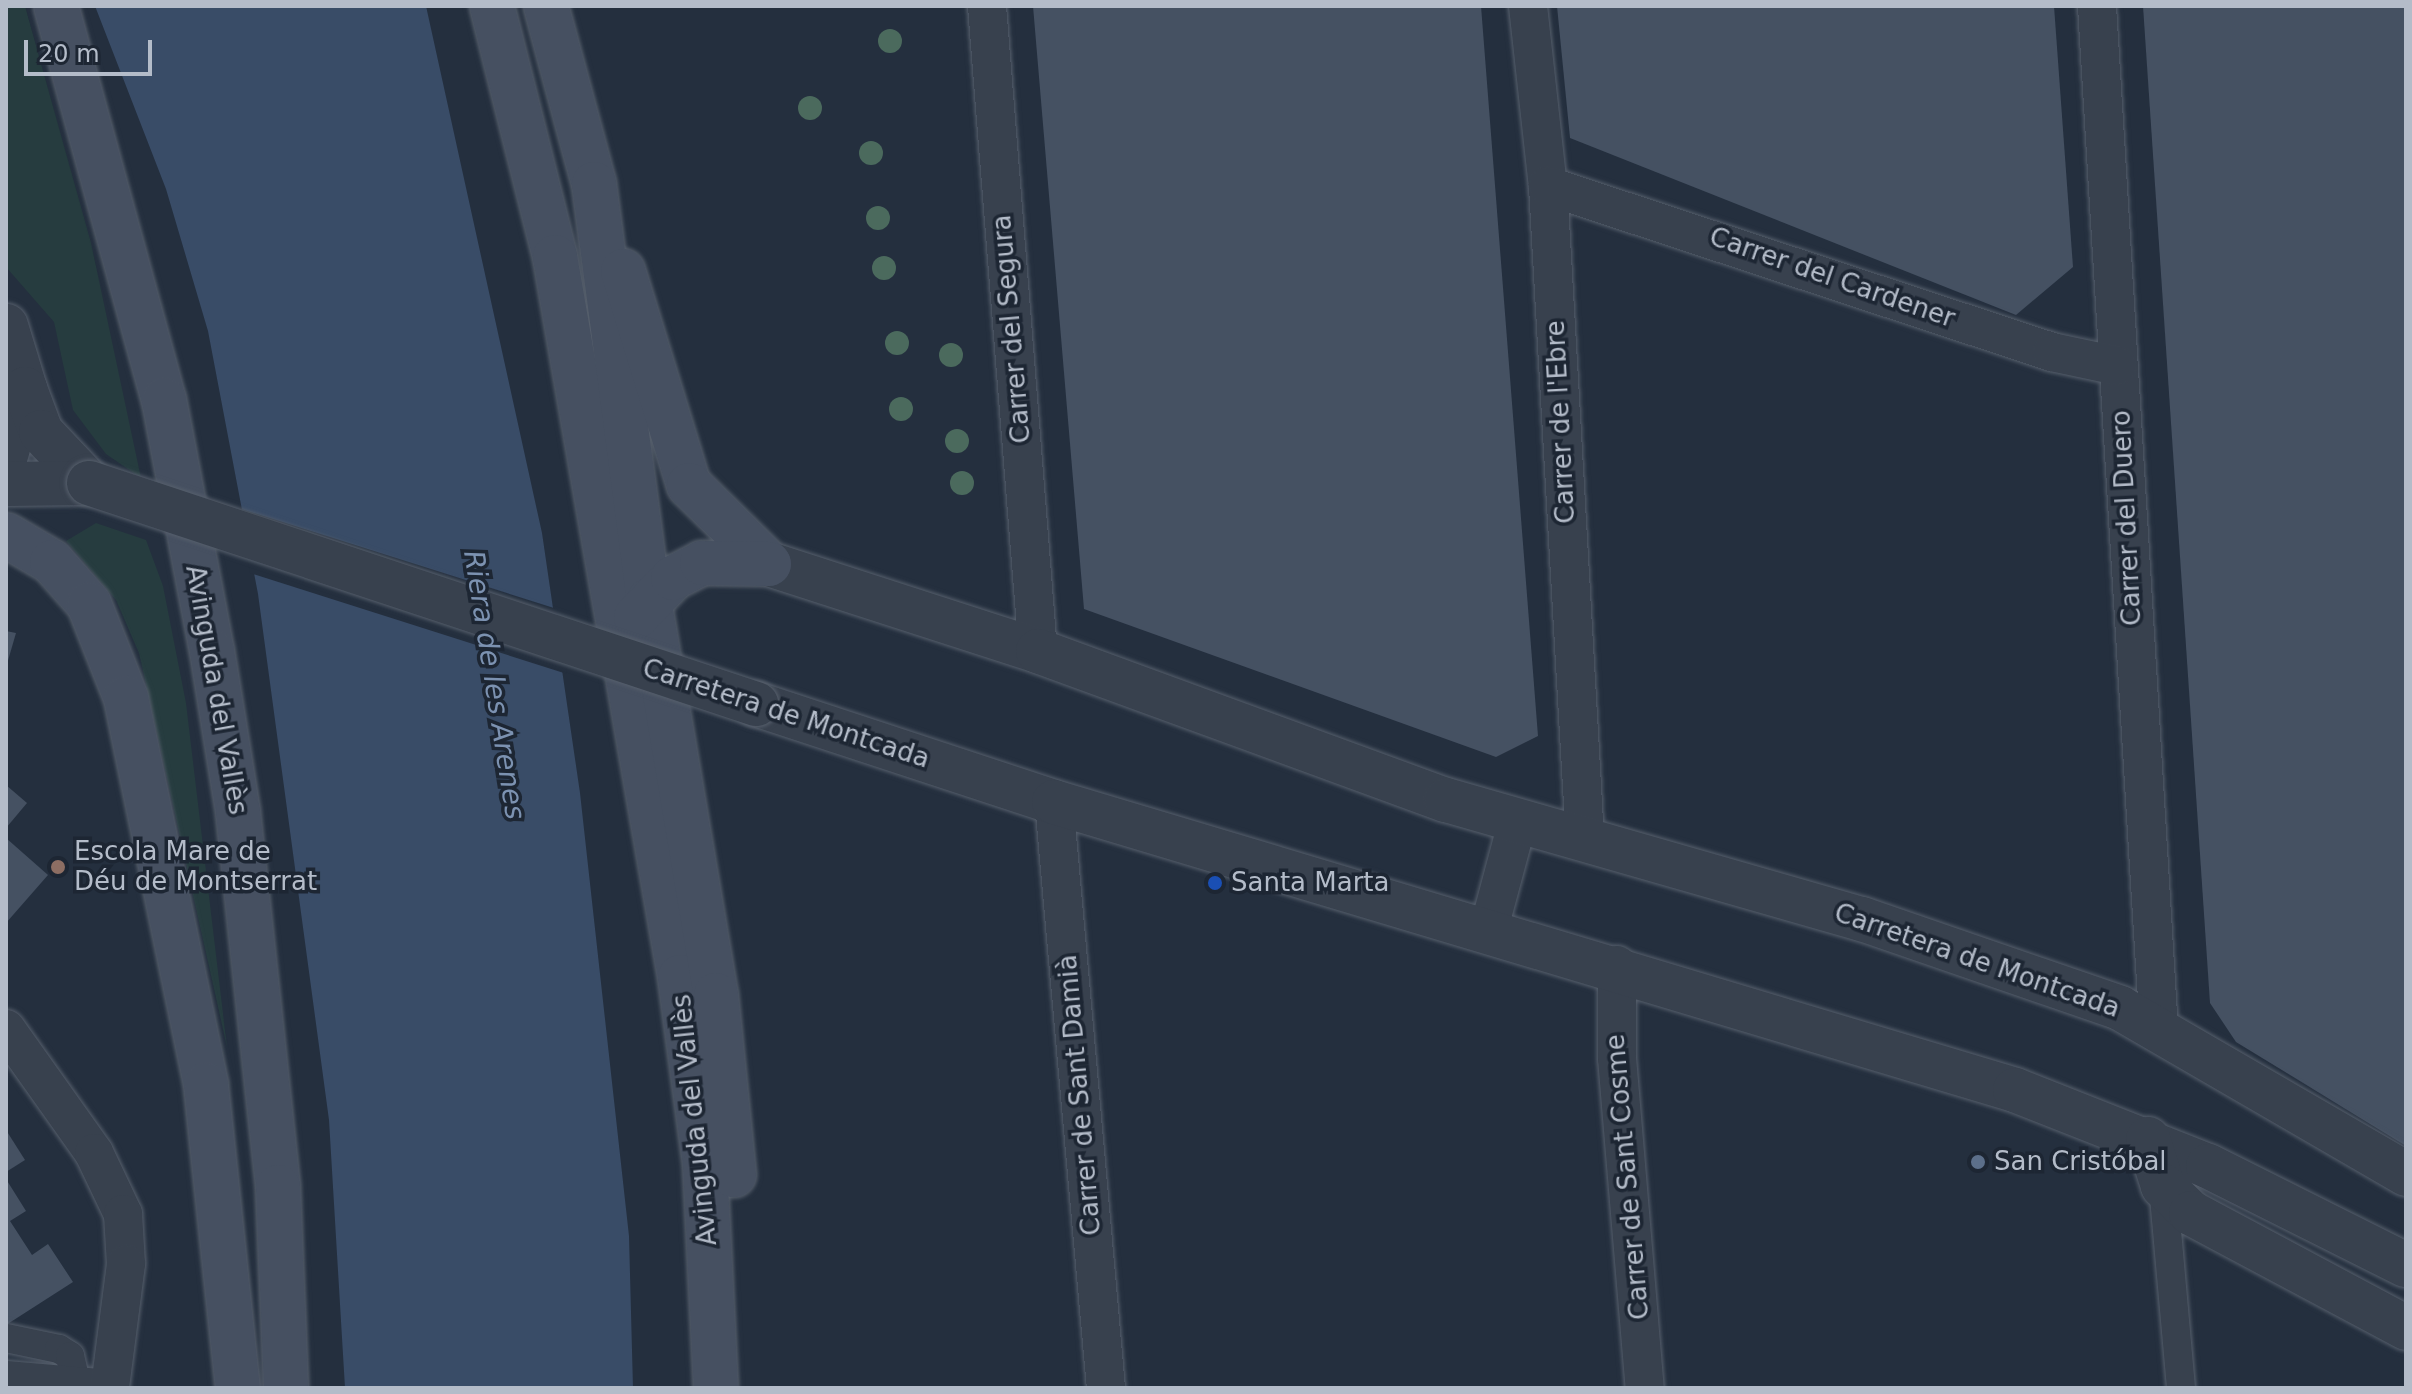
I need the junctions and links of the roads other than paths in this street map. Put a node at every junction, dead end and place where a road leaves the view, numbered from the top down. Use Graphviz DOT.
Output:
graph roads {
  1 [pos="56,6"];
  2 [pos="492,6"];
  3 [pos="546,6"];
  4 [pos="987,6"];
  5 [pos="1528,6"];
  6 [pos="2097,6"];
  7 [pos="594,184"];
  8 [pos="1548,186"];
  9 [pos="6,326"];
  10 [pos="2118,366"];
  11 [pos="25,389"];
  12 [pos="6,455"];
  13 [pos="89,483"];
  14 [pos="6,484"];
  15 [pos="6,535"];
  16 [pos="769,564"];
  17 [pos="649,600"];
  18 [pos="623,636"];
  19 [pos="1038,651"];
  20 [pos="1054,802"];
  21 [pos="1518,820"];
  22 [pos="1585,840"];
  23 [pos="1489,928"];
  24 [pos="1617,965"];
  25 [pos="6,1029"];
  26 [pos="2159,1031"];
  27 [pos="2148,1139"];
  28 [pos="2406,1174"];
  29 [pos="2163,1186"];
  30 [pos="2406,1265"];
  31 [pos="2406,1328"];
  32 [pos="6,1338"];
  33 [pos="6,1375"];
  34 [pos="99,1384"];
  35 [pos="238,1388"];
  36 [pos="286,1388"];
  37 [pos="716,1388"];
  38 [pos="746,1388"];
  39 [pos="1106,1388"];
  40 [pos="1645,1388"];
  41 [pos="2181,1388"];
  1 -- 36 [label="main road, Avinguda del Vallès"];
  2 -- 18 [label="main road, Avinguda del Vallès"];
  3 -- 7 [label="main road, Avinguda del Vallès"];
  4 -- 19 [label="street, Carrer del Segura"];
  5 -- 8 [label="street, Carrer de l'Ebre"];
  6 -- 10 [label="street, Carrer del Duero"];
  7 -- 16 [label="main road"];
  7 -- 17 [label="main road, Avinguda del Vallès"];
  8 -- 10 [label="street, Carrer del Cardener"];
  8 -- 22 [label="street, Carrer de l'Ebre"];
  9 -- 11 [label="street, Carretera de Montcada"];
  10 -- 26 [label="street, Carrer del Duero"];
  11 -- 12 [label="street"];
  11 -- 13 [label="street, Carretera de Montcada"];
  13 -- 14 [label="street, Carretera de Montcada"];
  13 -- 20 [label="street, Carretera de Montcada, bridge"];
  15 -- 35 [label="main road"];
  16 -- 17 [label="main road"];
  16 -- 19 [label="street, Carretera de Montcada"];
  17 -- 18 [label="main road"];
  17 -- 38 [label="main road, Avinguda del Vallès"];
  18 -- 37 [label="main road, Avinguda del Vallès"];
  19 -- 21 [label="street, Carretera de Montcada"];
  20 -- 23 [label="street, Carretera de Montcada"];
  20 -- 39 [label="street, Carrer de Sant Damià"];
  21 -- 22 [label="street, Carretera de Montcada"];
  21 -- 23 [label="street"];
  22 -- 26 [label="street, Carretera de Montcada"];
  23 -- 24 [label="street, Carretera de Montcada"];
  24 -- 27 [label="street, Carretera de Montcada"];
  24 -- 40 [label="street, Carrer de Sant Cosme"];
  25 -- 34 [label="street"];
  26 -- 28 [label="street, Carretera de Montcada"];
  27 -- 29 [label="street"];
  27 -- 30 [label="street, Carretera de Montcada"];
  29 -- 31 [label="street"];
  29 -- 41 [label="street"];
  32 -- 34 [label="street"];
  33 -- 34 [label="street"];
}
